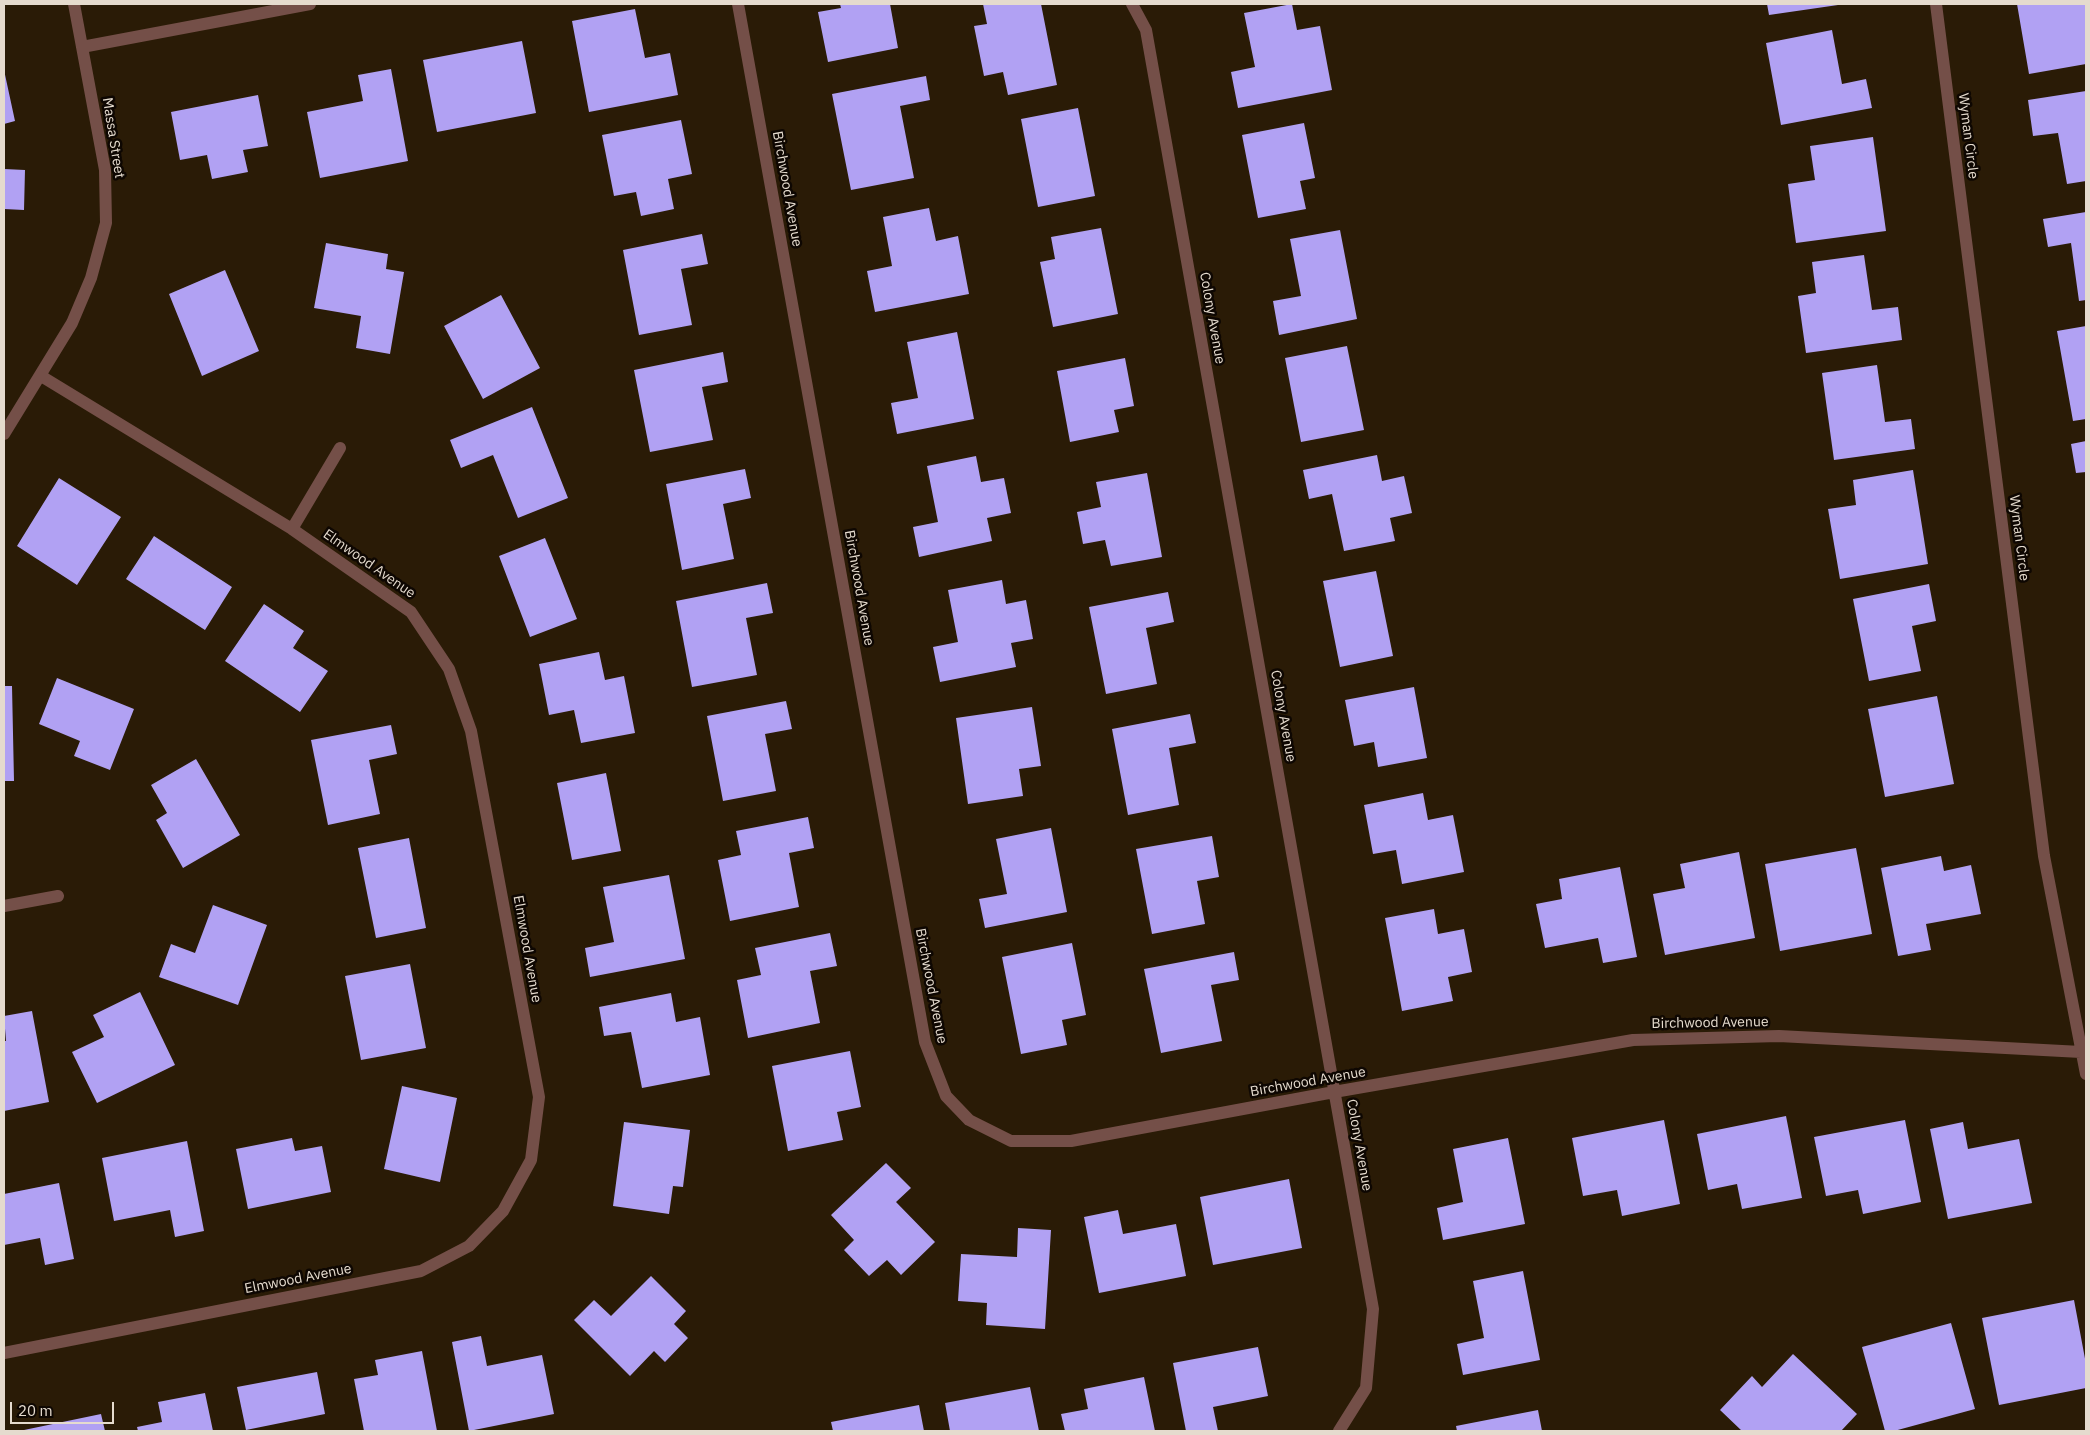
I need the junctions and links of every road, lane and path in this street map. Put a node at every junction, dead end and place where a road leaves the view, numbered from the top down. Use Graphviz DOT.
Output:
graph roads {
  1 [pos="74,4"];
  2 [pos="310,4"];
  3 [pos="738,4"];
  4 [pos="1132,4"];
  5 [pos="1936,4"];
  6 [pos="82,47"];
  7 [pos="41,376"];
  8 [pos="4,434"];
  9 [pos="340,448"];
  10 [pos="292,528"];
  11 [pos="58,896"];
  12 [pos="4,906"];
  13 [pos="2081,1052"];
  14 [pos="2086,1074"];
  15 [pos="1334,1092"];
  16 [pos="4,1353"];
  17 [pos="1339,1431"];
  1 -- 6 [label="street, Massa Street"];
  2 -- 6 [label="street"];
  3 -- 15 [label="street, Birchwood Avenue"];
  4 -- 15 [label="street, Colony Avenue"];
  5 -- 13 [label="street, Wyman Circle"];
  6 -- 7 [label="street, Massa Street"];
  7 -- 8 [label="street, Massa Street"];
  7 -- 10 [label="street, Elmwood Avenue"];
  9 -- 10 [label="street"];
  10 -- 16 [label="street, Elmwood Avenue"];
  11 -- 12 [label="street"];
  13 -- 14 [label="street, Wyman Circle"];
  13 -- 15 [label="street, Birchwood Avenue"];
  15 -- 17 [label="street, Colony Avenue"];
}
